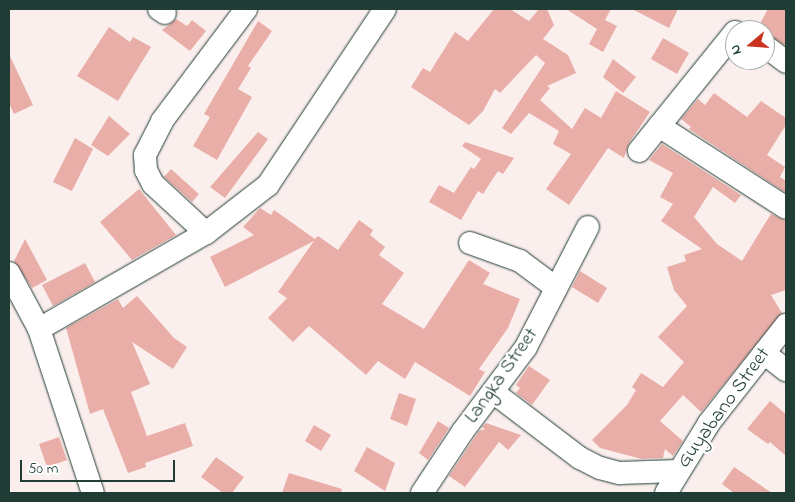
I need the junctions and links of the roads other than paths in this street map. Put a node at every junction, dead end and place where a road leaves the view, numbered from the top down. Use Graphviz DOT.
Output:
graph roads {
  1 [pos="246,9"];
  2 [pos="385,9"];
  3 [pos="725,44"];
  4 [pos="775,54"];
  5 [pos="786,62"];
  6 [pos="659,126"];
  7 [pos="639,151"];
  8 [pos="786,208"];
  9 [pos="588,227"];
  10 [pos="206,233"];
  11 [pos="470,243"];
  12 [pos="9,273"];
  13 [pos="555,287"];
  14 [pos="786,325"];
  15 [pos="39,329"];
  16 [pos="764,353"];
  17 [pos="786,370"];
  18 [pos="494,392"];
  19 [pos="678,471"];
  20 [pos="93,493"];
  21 [pos="422,493"];
  22 [pos="666,493"];
  1 -- 10 [label="street"];
  2 -- 10 [label="street"];
  3 -- 6 [label="street"];
  4 -- 5 [label="street"];
  6 -- 7 [label="street"];
  6 -- 8 [label="street"];
  9 -- 13 [label="street, Langka Street"];
  10 -- 15 [label="street"];
  11 -- 13 [label="street"];
  12 -- 15 [label="street"];
  13 -- 18 [label="street, Langka Street"];
  14 -- 16 [label="street, Guyabano Street"];
  15 -- 20 [label="street"];
  16 -- 17 [label="street"];
  16 -- 19 [label="street, Guyabano Street"];
  18 -- 19 [label="street"];
  18 -- 21 [label="street, Langka Street"];
  19 -- 22 [label="street, Guyabano Street"];
}
